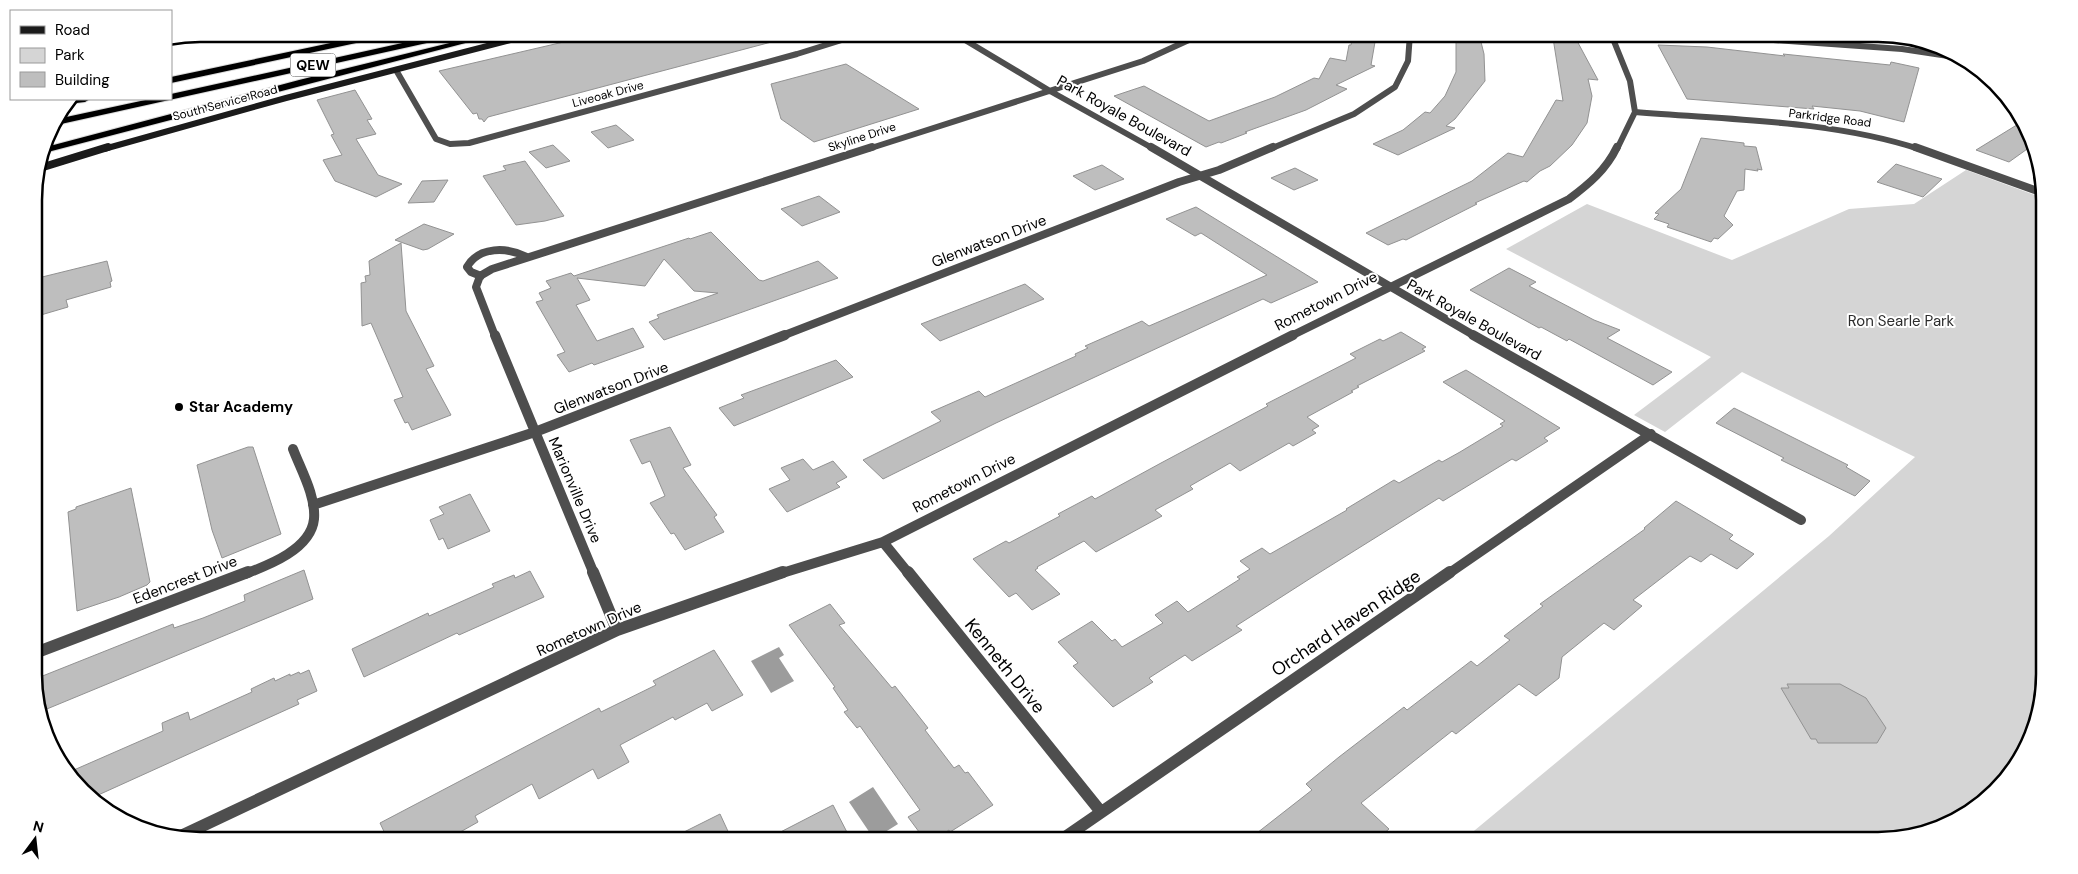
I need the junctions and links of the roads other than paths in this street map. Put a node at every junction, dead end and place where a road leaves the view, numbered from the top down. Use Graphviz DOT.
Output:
graph roads {
  1 [pos="347,42"];
  2 [pos="418,42"];
  3 [pos="464,42"];
  4 [pos="503,42"];
  5 [pos="835,42"];
  6 [pos="968,42"];
  7 [pos="1185,42"];
  8 [pos="1409,42"];
  9 [pos="1614,42"];
  10 [pos="1803,42"];
  11 [pos="1935,54"];
  12 [pos="396,70"];
  13 [pos="172,80"];
  14 [pos="1050,91"];
  15 [pos="172,97"];
  16 [pos="158,100"];
  17 [pos="1635,112"];
  18 [pos="65,121"];
  19 [pos="52,148"];
  20 [pos="47,166"];
  21 [pos="1201,175"];
  22 [pos="2034,190"];
  23 [pos="527,257"];
  24 [pos="480,276"];
  25 [pos="1388,287"];
  26 [pos="535,432"];
  27 [pos="1651,434"];
  28 [pos="294,449"];
  29 [pos="313,506"];
  30 [pos="1801,520"];
  31 [pos="883,542"];
  32 [pos="617,630"];
  33 [pos="42,650"];
  34 [pos="1101,812"];
  35 [pos="191,831"];
  36 [pos="1073,831"];
  1 -- 13 [label="highway, QEW"];
  2 -- 15 [label="highway, QEW"];
  3 -- 19 [label="highway"];
  4 -- 12 [label="main road, South Service Road"];
  5 -- 12 [label="street, Liveoak Drive"];
  6 -- 14 [label="street, Park Royale Boulevard"];
  7 -- 14 [label="street, Skyline Drive"];
  8 -- 21 [label="street, Glenwatson Drive"];
  9 -- 17 [label="street"];
  10 -- 11 [label="street"];
  12 -- 20 [label="main road, South Service Road"];
  14 -- 21 [label="street, Park Royale Boulevard"];
  14 -- 23 [label="street, Skyline Drive"];
  16 -- 18 [label="highway"];
  17 -- 22 [label="street, Parkridge Road"];
  17 -- 25 [label="street, Rometown Drive"];
  21 -- 25 [label="street, Park Royale Boulevard"];
  21 -- 26 [label="street, Glenwatson Drive"];
  23 -- 24 [label="street, Skyline Drive"];
  23 -- 24 [label="street"];
  24 -- 26 [label="street, Marionville Drive"];
  25 -- 27 [label="street, Park Royale Boulevard"];
  25 -- 31 [label="street, Rometown Drive"];
  26 -- 29 [label="street"];
  26 -- 32 [label="street, Marionville Drive"];
  27 -- 30 [label="street, Park Royale Boulevard"];
  27 -- 34 [label="street, Orchard Haven Ridge"];
  28 -- 29 [label="street, Edencrest Drive"];
  29 -- 33 [label="street, Edencrest Drive"];
  31 -- 32 [label="street, Rometown Drive"];
  31 -- 34 [label="street, Kenneth Drive"];
  32 -- 35 [label="street, Rometown Drive"];
  34 -- 36 [label="street, Orchard Haven Ridge"];
}
